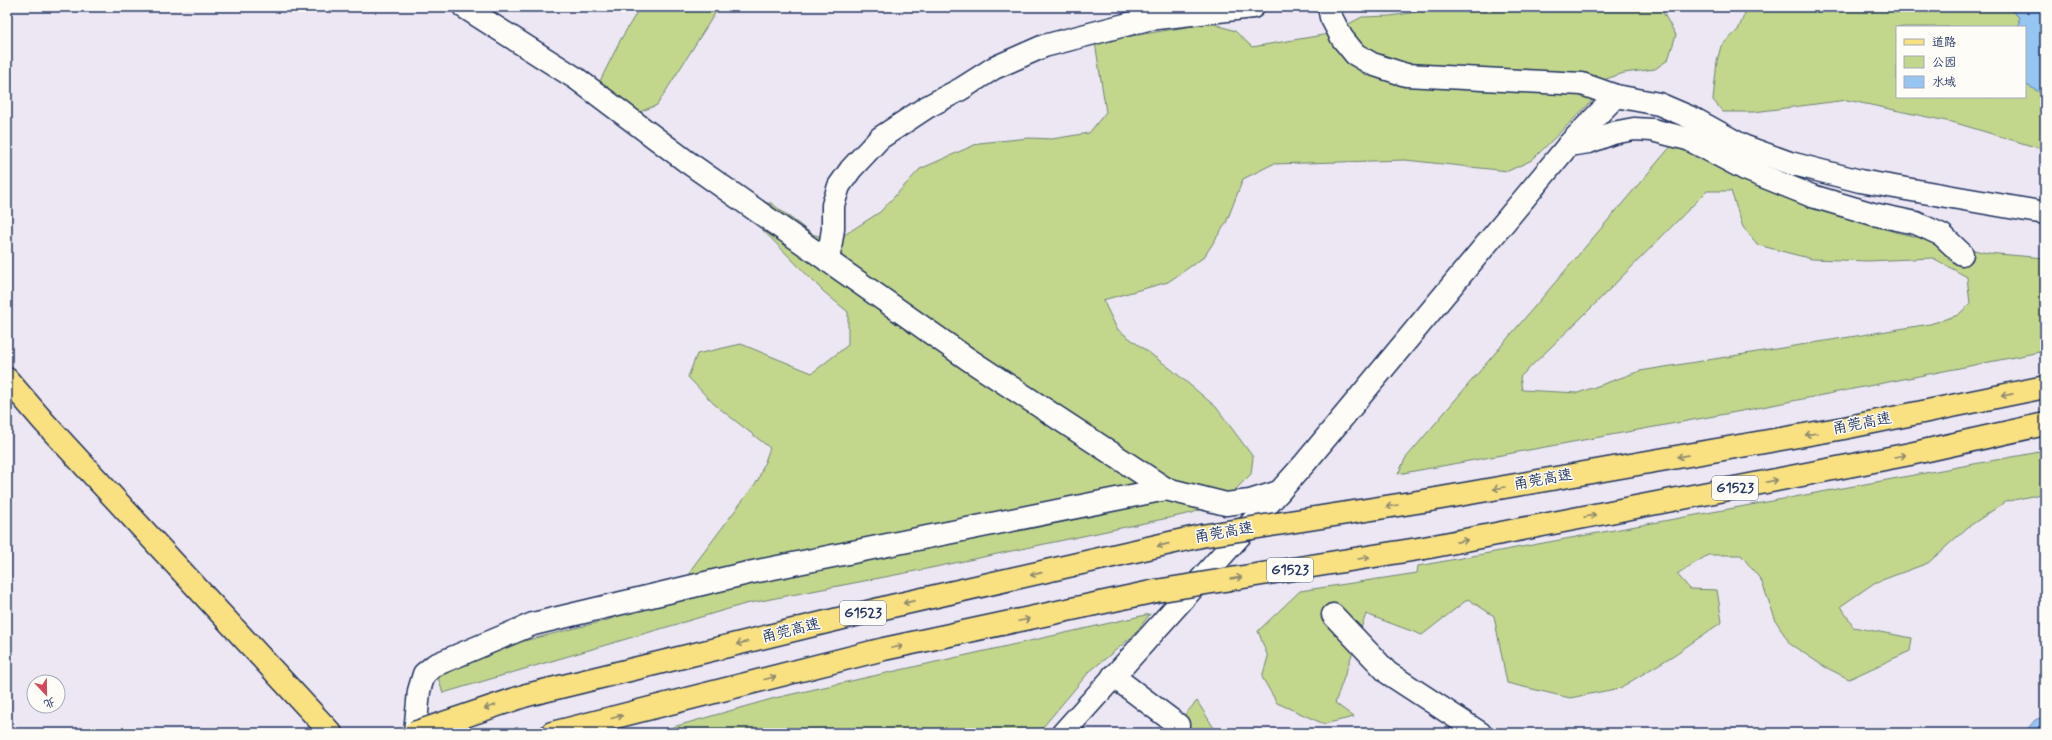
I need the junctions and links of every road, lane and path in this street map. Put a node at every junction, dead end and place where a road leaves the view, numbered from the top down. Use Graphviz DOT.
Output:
graph roads {
  1 [pos="464,7"];
  2 [pos="1253,7"];
  3 [pos="1328,7"];
  4 [pos="1616,96"];
  5 [pos="1568,145"];
  6 [pos="2045,213"];
  7 [pos="1962,254"];
  8 [pos="828,261"];
  9 [pos="7,379"];
  10 [pos="2045,387"];
  11 [pos="2045,424"];
  12 [pos="1166,489"];
  13 [pos="1279,492"];
  14 [pos="1333,615"];
  15 [pos="1113,676"];
  16 [pos="1178,725"];
  17 [pos="331,733"];
  18 [pos="415,733"];
  19 [pos="552,733"];
  20 [pos="1063,733"];
  21 [pos="1480,733"];
  1 -- 8 [label="street"];
  2 -- 8 [label="street"];
  3 -- 4 [label="street"];
  4 -- 5 [label="street"];
  4 -- 6 [label="street"];
  5 -- 7 [label="street"];
  5 -- 13 [label="street"];
  8 -- 12 [label="street"];
  9 -- 17 [label="main road"];
  10 -- 18 [label="main road, 甬莞高速 / G1523, one-way, bridge"];
  19 -- 11 [label="main road, G1523, one-way, bridge"];
  12 -- 13 [label="street"];
  12 -- 18 [label="street"];
  13 -- 15 [label="street"];
  14 -- 21 [label="street"];
  15 -- 16 [label="street"];
  15 -- 20 [label="street"];
}
